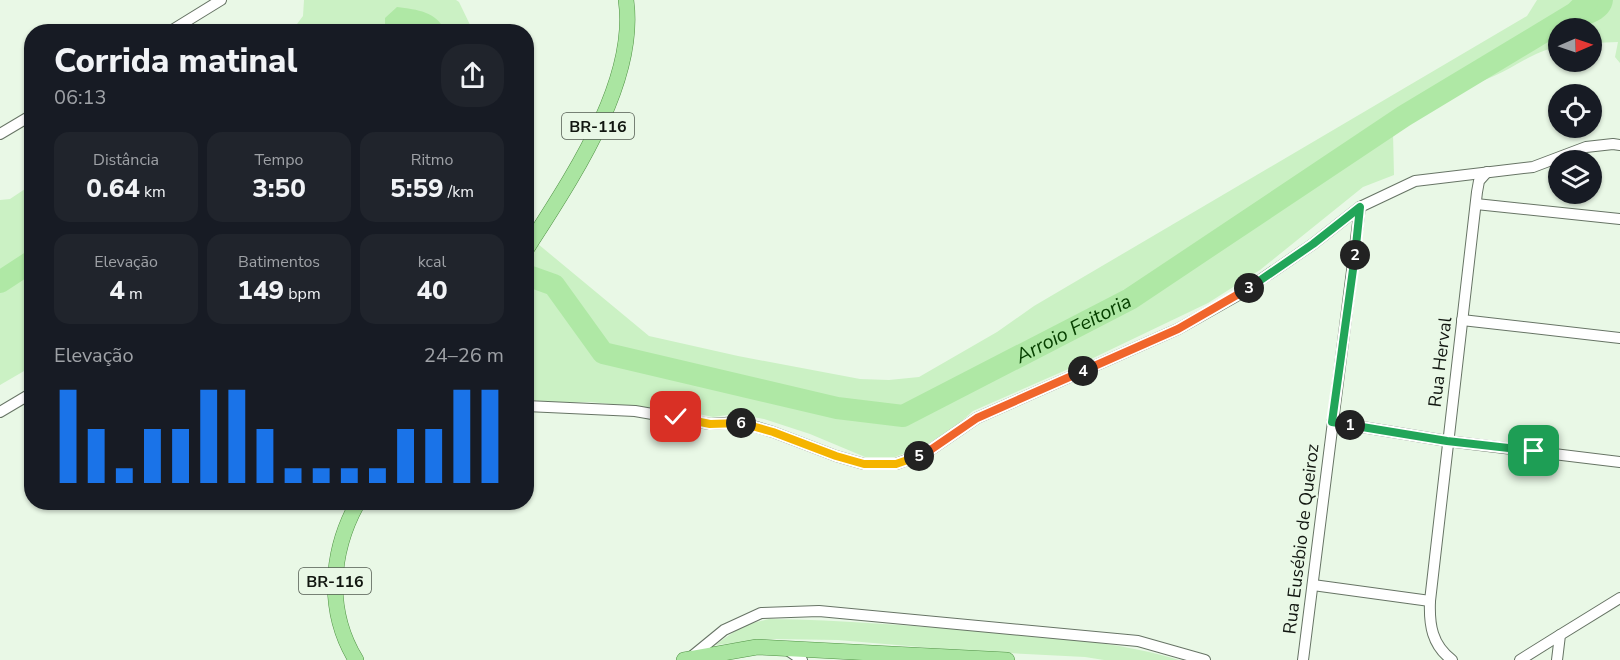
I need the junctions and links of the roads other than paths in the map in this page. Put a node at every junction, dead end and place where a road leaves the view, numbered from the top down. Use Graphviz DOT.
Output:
graph roads {
  1 [pos="221,0"];
  2 [pos="626,0"];
  3 [pos="182,24"];
  4 [pos="24,120"];
  5 [pos="0,134"];
  6 [pos="1620,145"];
  7 [pos="1487,172"];
  8 [pos="1476,204"];
  9 [pos="1360,207"];
  10 [pos="1620,219"];
  11 [pos="534,238"];
  12 [pos="1462,320"];
  13 [pos="1620,339"];
  14 [pos="24,398"];
  15 [pos="534,406"];
  16 [pos="0,412"];
  17 [pos="1332,422"];
  18 [pos="1447,441"];
  19 [pos="1620,462"];
  20 [pos="355,510"];
  21 [pos="1313,585"];
  22 [pos="1620,598"];
  23 [pos="1430,601"];
  24 [pos="1560,634"];
  25 [pos="785,649"];
  26 [pos="688,659"];
  27 [pos="356,660"];
  28 [pos="802,660"];
  29 [pos="1007,660"];
  30 [pos="1205,660"];
  31 [pos="1303,660"];
  32 [pos="1452,660"];
  33 [pos="1520,660"];
  34 [pos="1557,660"];
  1 -- 3 [label="street"];
  2 -- 11 [label="main road, BR-116"];
  4 -- 5 [label="street"];
  6 -- 7 [label="street"];
  7 -- 8 [label="street, Rua Herval"];
  7 -- 9 [label="street"];
  8 -- 10 [label="street"];
  8 -- 12 [label="street, Rua Herval"];
  9 -- 15 [label="street"];
  9 -- 17 [label="street, Rua Eusébio de Queiroz"];
  12 -- 13 [label="street"];
  12 -- 18 [label="street, Rua Herval"];
  14 -- 16 [label="street"];
  17 -- 18 [label="street"];
  17 -- 21 [label="street, Rua Eusébio de Queiroz"];
  18 -- 19 [label="street"];
  18 -- 23 [label="street, Rua Herval"];
  20 -- 27 [label="main road, BR-116"];
  21 -- 23 [label="street"];
  21 -- 31 [label="street, Rua Eusébio de Queiroz"];
  22 -- 24 [label="street"];
  23 -- 32 [label="street, Rua Herval"];
  24 -- 33 [label="street"];
  24 -- 34 [label="street"];
  25 -- 26 [label="main road"];
  25 -- 28 [label="street"];
  25 -- 29 [label="main road"];
  26 -- 30 [label="street"];
}
